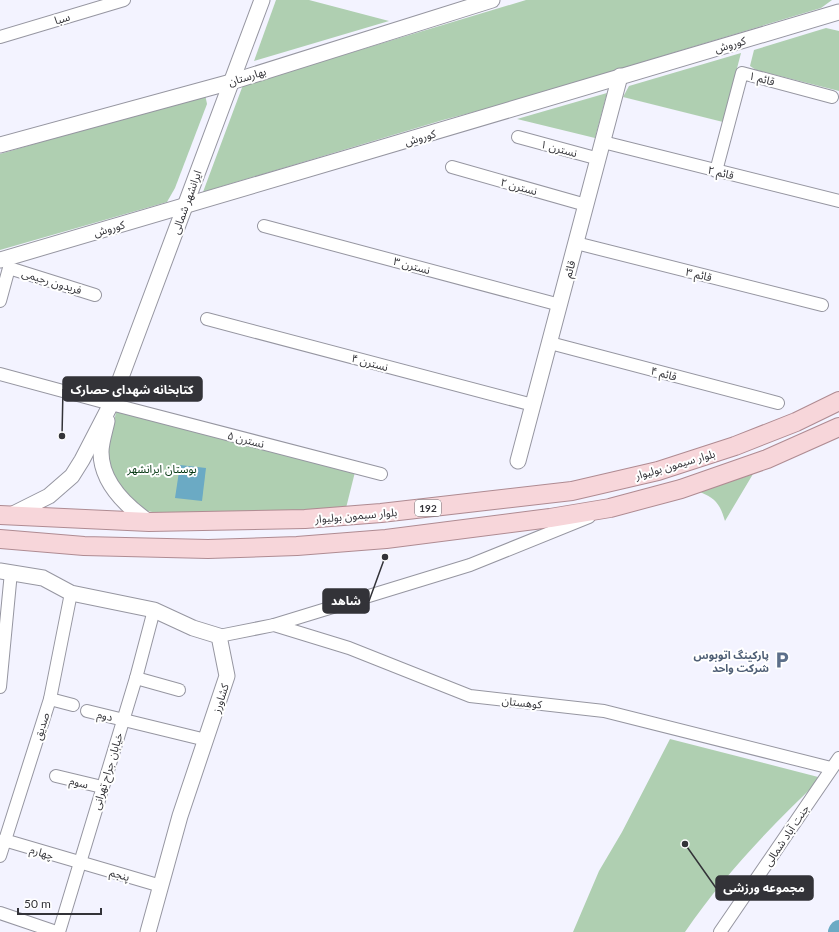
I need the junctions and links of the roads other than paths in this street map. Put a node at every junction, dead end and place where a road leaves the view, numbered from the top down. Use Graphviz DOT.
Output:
graph roads {
  1 [pos="124,0"];
  2 [pos="262,0"];
  3 [pos="492,0"];
  4 [pos="839,12"];
  5 [pos="0,37"];
  6 [pos="620,76"];
  7 [pos="231,82"];
  8 [pos="832,97"];
  9 [pos="518,137"];
  10 [pos="603,142"];
  11 [pos="0,145"];
  12 [pos="599,159"];
  13 [pos="452,167"];
  14 [pos="716,171"];
  15 [pos="839,201"];
  16 [pos="586,205"];
  17 [pos="185,206"];
  18 [pos="264,226"];
  19 [pos="576,243"];
  20 [pos="5,264"];
  21 [pos="95,295"];
  22 [pos="0,301"];
  23 [pos="560,305"];
  24 [pos="822,305"];
  25 [pos="207,319"];
  26 [pos="550,343"];
  27 [pos="0,374"];
  28 [pos="839,401"];
  29 [pos="778,403"];
  30 [pos="111,404"];
  31 [pos="534,405"];
  32 [pos="839,427"];
  33 [pos="518,461"];
  34 [pos="381,474"];
  35 [pos="610,508"];
  36 [pos="4,516"];
  37 [pos="149,522"];
  38 [pos="0,539"];
  39 [pos="6,571"];
  40 [pos="71,594"];
  41 [pos="154,610"];
  42 [pos="274,625"];
  43 [pos="219,636"];
  44 [pos="136,678"];
  45 [pos="0,687"];
  46 [pos="179,690"];
  47 [pos="50,698"];
  48 [pos="73,705"];
  49 [pos="87,711"];
  50 [pos="123,719"];
  51 [pos="206,740"];
  52 [pos="839,758"];
  53 [pos="831,768"];
  54 [pos="56,776"];
  55 [pos="102,787"];
  56 [pos="4,840"];
  57 [pos="0,856"];
  58 [pos="79,863"];
  59 [pos="161,886"];
  60 [pos="0,913"];
  61 [pos="57,932"];
  62 [pos="148,932"];
  63 [pos="720,932"];
  1 -- 5 [label="street, سبا"];
  2 -- 7 [label="street, ایرانشهر شمالی"];
  3 -- 7 [label="street, بهارستان"];
  4 -- 6 [label="street, کوروش"];
  6 -- 10 [label="street, قائم"];
  6 -- 17 [label="street, کوروش"];
  7 -- 11 [label="street, بهارستان"];
  7 -- 17 [label="street, ایرانشهر شمالی"];
  8 -- 14 [label="street, قائم ۱"];
  9 -- 12 [label="street, نسترن ۱"];
  10 -- 12 [label="street, قائم"];
  10 -- 14 [label="street, قائم ۲"];
  12 -- 16 [label="street, قائم"];
  13 -- 16 [label="street, نسترن ۲"];
  14 -- 15 [label="street, قائم ۲"];
  16 -- 19 [label="street, قائم"];
  17 -- 20 [label="street, کوروش"];
  17 -- 30 [label="street, ایرانشهر شمالی"];
  18 -- 23 [label="street, نسترن ۳"];
  19 -- 23 [label="street, قائم"];
  19 -- 24 [label="street, قائم ۳"];
  20 -- 21 [label="street, فریدون رحیمی"];
  20 -- 22 [label="street"];
  23 -- 26 [label="street, قائم"];
  25 -- 31 [label="street, نسترن ۴"];
  26 -- 29 [label="street, قائم ۴"];
  26 -- 31 [label="street, قائم"];
  27 -- 30 [label="street, نسترن ۵"];
  28 -- 37 [label="main road, بلوار سیمون بولیوار / 192"];
  30 -- 34 [label="street, نسترن ۵"];
  30 -- 36 [label="street"];
  30 -- 37 [label="street"];
  31 -- 33 [label="street, قائم"];
  32 -- 35 [label="main road, 192"];
  35 -- 38 [label="main road, 192"];
  35 -- 42 [label="street"];
  36 -- 37 [label="main road, بلوار سیمون بولیوار / 192"];
  39 -- 40 [label="street"];
  39 -- 45 [label="street"];
  40 -- 41 [label="street"];
  40 -- 47 [label="street, صدیق"];
  41 -- 43 [label="street"];
  41 -- 44 [label="street, خیابان جراح تهرانی"];
  42 -- 43 [label="street, کوهستان"];
  42 -- 53 [label="street, کوهستان"];
  43 -- 51 [label="street, کشاورز"];
  44 -- 46 [label="street"];
  44 -- 50 [label="street, خیابان جراح تهرانی"];
  47 -- 48 [label="street"];
  47 -- 56 [label="street, صدیق"];
  49 -- 50 [label="street, دوم"];
  50 -- 51 [label="street, دوم"];
  50 -- 55 [label="street, خیابان جراح تهرانی"];
  51 -- 59 [label="street, کشاورز"];
  52 -- 53 [label="street, جنت آباد شمالی"];
  53 -- 63 [label="street, جنت آباد شمالی"];
  54 -- 55 [label="street, سوم"];
  55 -- 58 [label="street, خیابان جراح تهرانی"];
  56 -- 57 [label="street, صدیق"];
  56 -- 58 [label="street, چهارم"];
  58 -- 59 [label="street, پنجم"];
  58 -- 61 [label="street, خیابان جراح تهرانی"];
  59 -- 62 [label="street, کشاورز"];
  60 -- 61 [label="street"];
}
